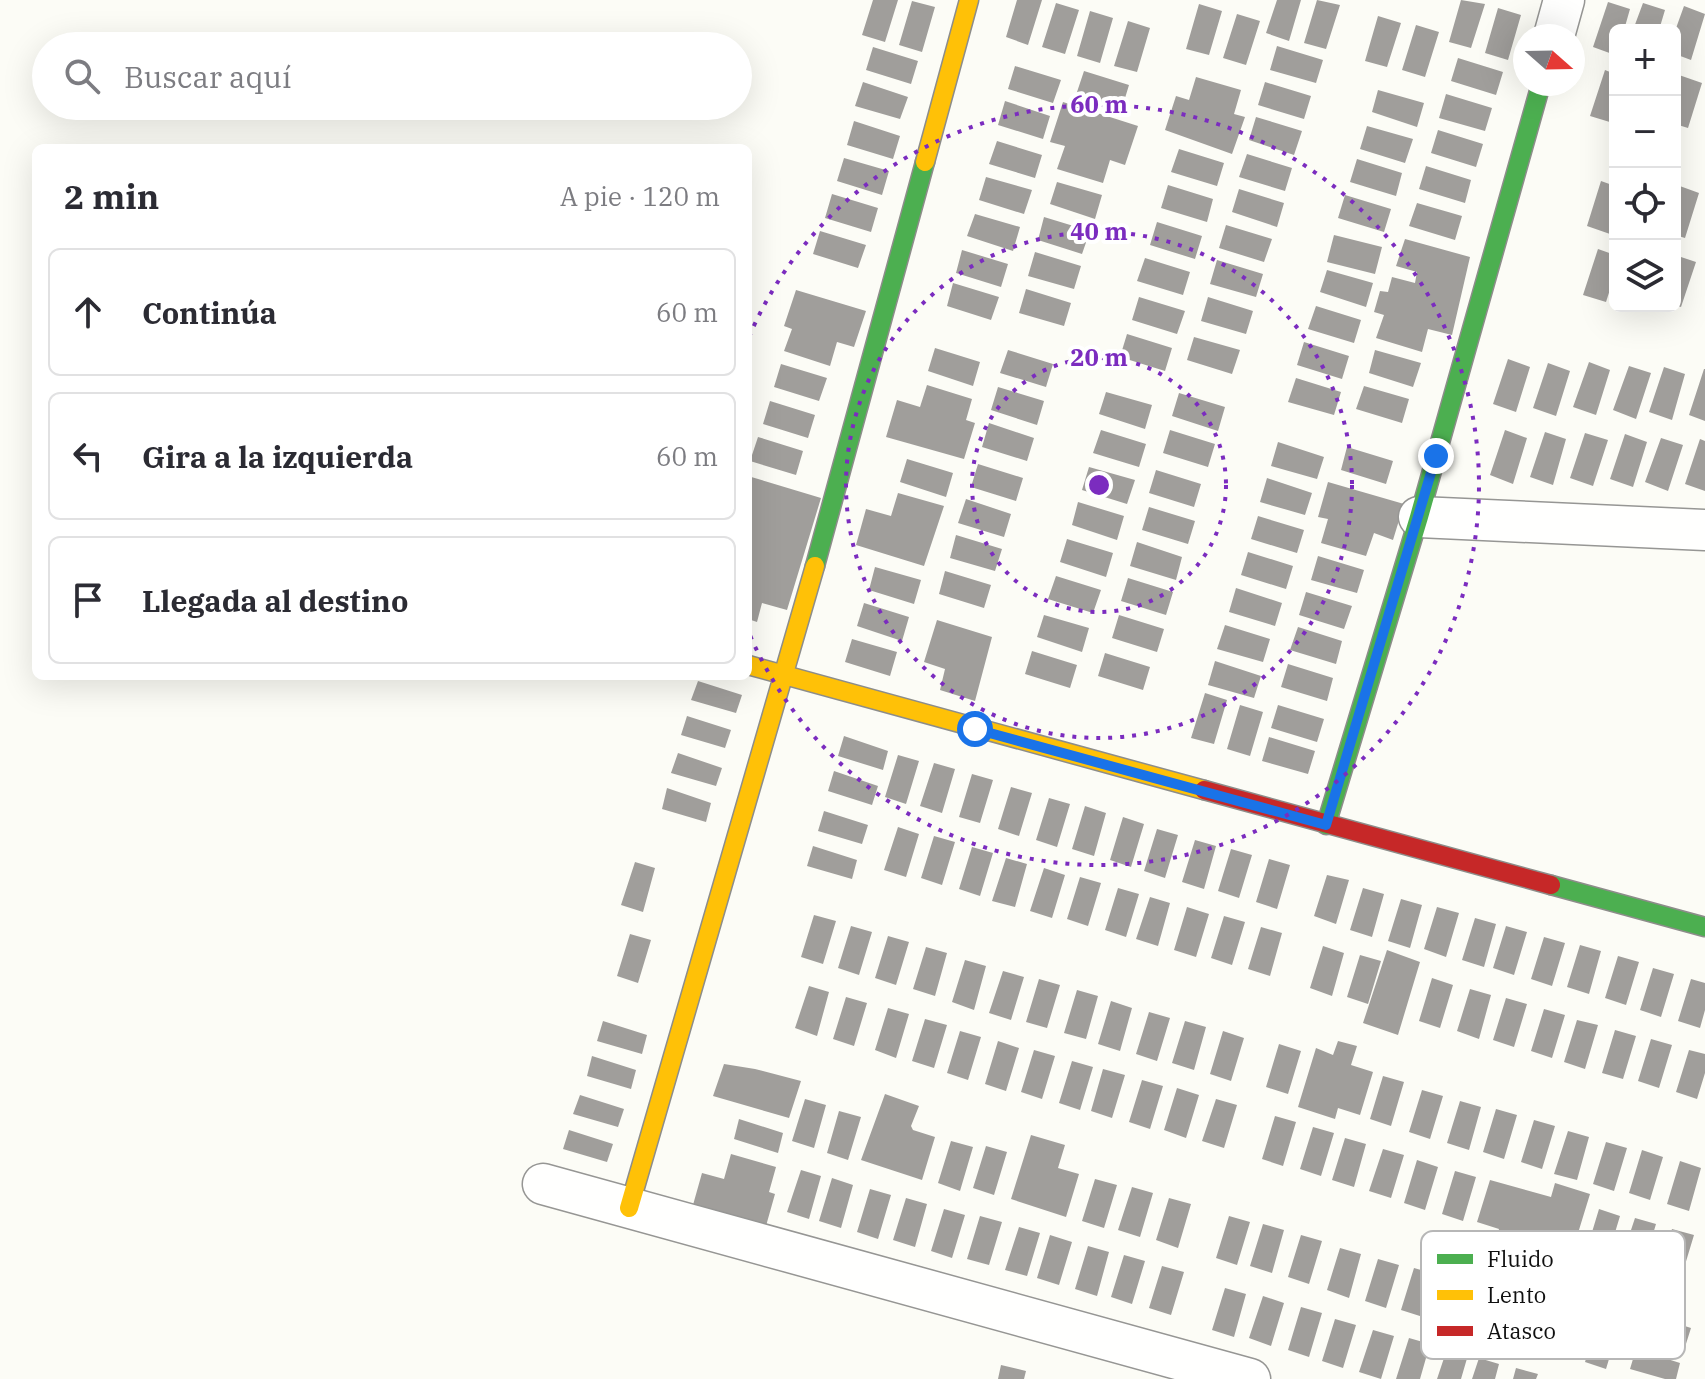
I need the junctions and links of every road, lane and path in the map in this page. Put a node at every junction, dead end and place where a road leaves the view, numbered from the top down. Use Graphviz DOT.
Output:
graph roads {
  1 [pos="969,0"];
  2 [pos="1564,0"];
  3 [pos="1557,24"];
  4 [pos="1538,96"];
  5 [pos="1419,517"];
  6 [pos="1705,530"];
  7 [pos="752,666"];
  8 [pos="785,676"];
  9 [pos="1326,825"];
  10 [pos="1705,927"];
  11 [pos="543,1184"];
  12 [pos="629,1208"];
  13 [pos="1250,1379"];
  1 -- 8 [label="street"];
  2 -- 3 [label="street"];
  4 -- 5 [label="street"];
  5 -- 6 [label="street"];
  5 -- 9 [label="street"];
  7 -- 8 [label="street"];
  8 -- 9 [label="street"];
  8 -- 12 [label="street"];
  9 -- 10 [label="street"];
  11 -- 12 [label="street"];
  12 -- 13 [label="street"];
}
